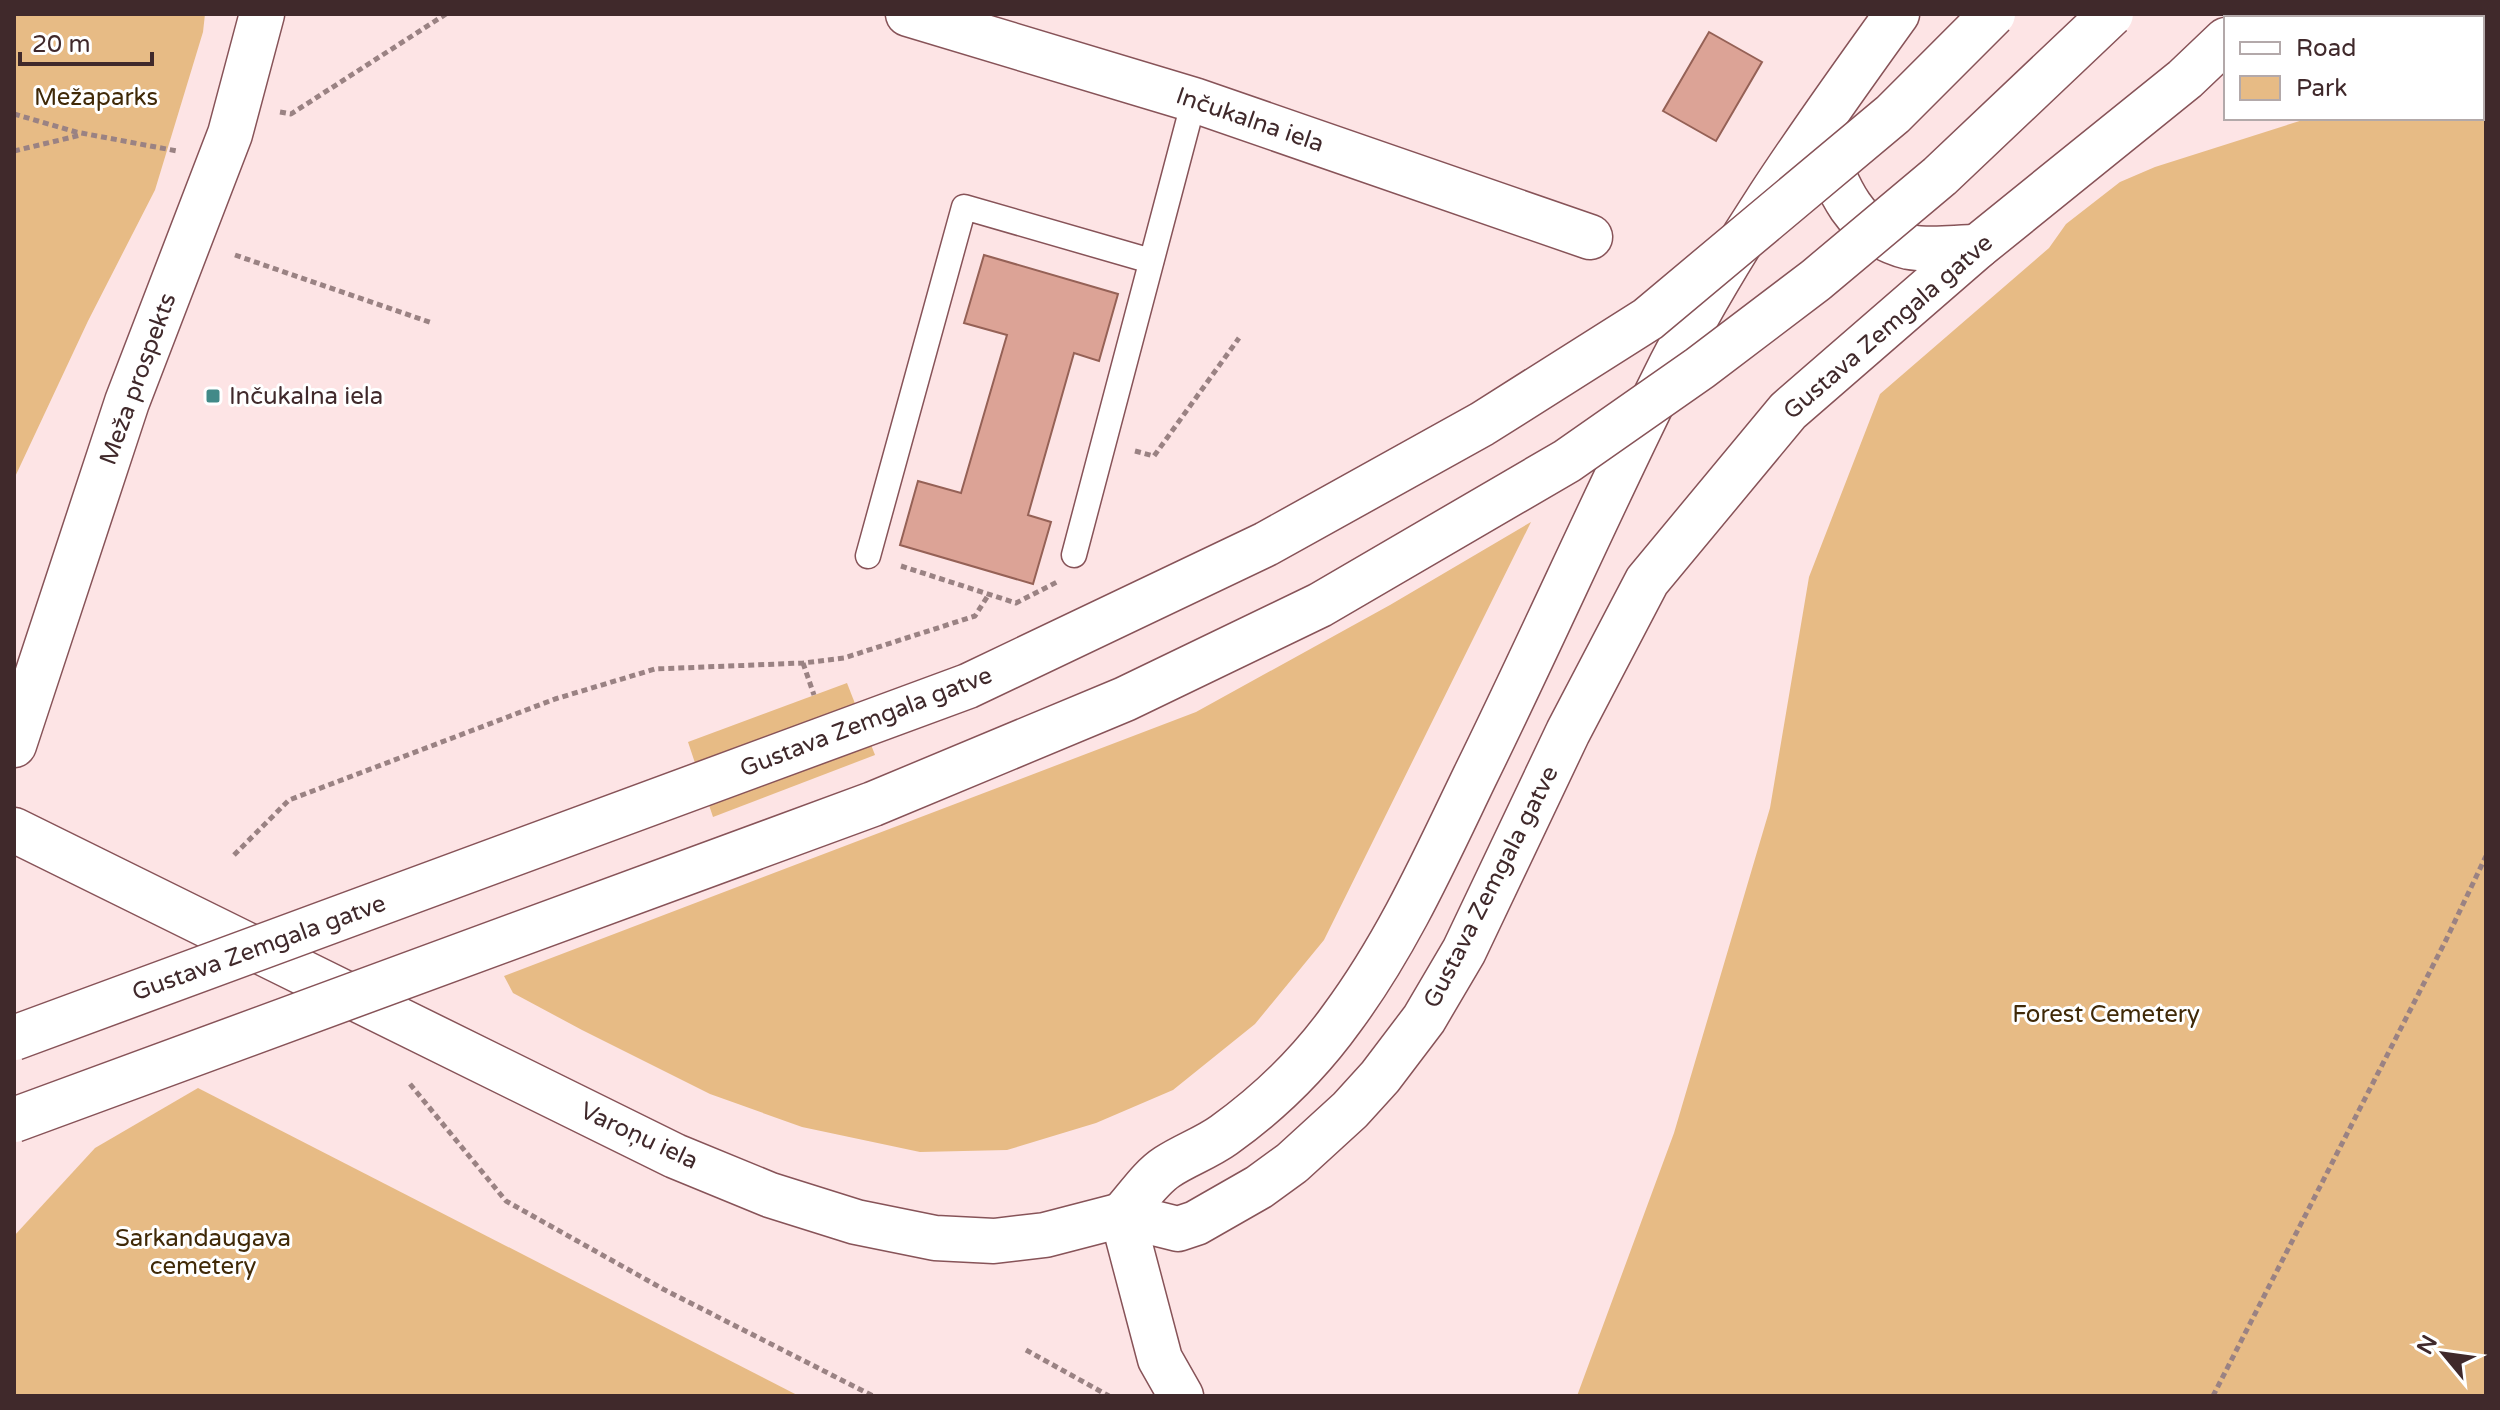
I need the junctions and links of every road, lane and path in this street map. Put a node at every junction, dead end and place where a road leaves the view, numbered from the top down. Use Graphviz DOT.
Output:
graph roads {
  1 [pos="262,14"];
  2 [pos="446,14"];
  3 [pos="908,14"];
  4 [pos="1897,14"];
  5 [pos="1993,14"];
  6 [pos="2111,14"];
  7 [pos="2224,42"];
  8 [pos="1194,100"];
  9 [pos="277,112"];
  10 [pos="14,114"];
  11 [pos="1816,127"];
  12 [pos="86,134"];
  13 [pos="14,151"];
  14 [pos="179,151"];
  15 [pos="1590,237"];
  16 [pos="1977,247"];
  17 [pos="235,255"];
  18 [pos="1151,261"];
  19 [pos="432,323"];
  20 [pos="1239,338"];
  21 [pos="1104,442"];
  22 [pos="1074,555"];
  23 [pos="868,556"];
  24 [pos="989,594"];
  25 [pos="803,663"];
  26 [pos="814,695"];
  27 [pos="14,745"];
  28 [pos="14,830"];
  29 [pos="234,855"];
  30 [pos="2486,856"];
  31 [pos="14,1038"];
  32 [pos="410,1084"];
  33 [pos="14,1120"];
  34 [pos="1122,1215"];
  35 [pos="1026,1350"];
  36 [pos="873,1396"];
  37 [pos="1109,1396"];
  38 [pos="1181,1396"];
  39 [pos="2213,1396"];
  1 -- 27 [label="street, Meža prospekts"];
  2 -- 9 [label="path"];
  3 -- 8 [label="street, Inčukalna iela"];
  4 -- 11 [label="street"];
  5 -- 31 [label="street, Gustava Zemgala gatve, bridge"];
  6 -- 33 [label="street, bridge"];
  7 -- 16 [label="street, Gustava Zemgala gatve"];
  8 -- 15 [label="street, Inčukalna iela"];
  8 -- 18 [label="lane"];
  10 -- 12 [label="path"];
  11 -- 16 [label="street"];
  11 -- 34 [label="street"];
  12 -- 13 [label="path"];
  12 -- 14 [label="path"];
  16 -- 34 [label="street, Gustava Zemgala gatve"];
  17 -- 19 [label="path"];
  18 -- 21 [label="lane"];
  18 -- 23 [label="lane"];
  20 -- 21 [label="path"];
  21 -- 22 [label="lane"];
  22 -- 24 [label="path"];
  23 -- 24 [label="path"];
  24 -- 25 [label="path"];
  25 -- 26 [label="path"];
  25 -- 29 [label="path"];
  28 -- 34 [label="street, Varoņu iela"];
  30 -- 39 [label="path"];
  32 -- 36 [label="path"];
  34 -- 38 [label="street"];
  35 -- 37 [label="path"];
}
